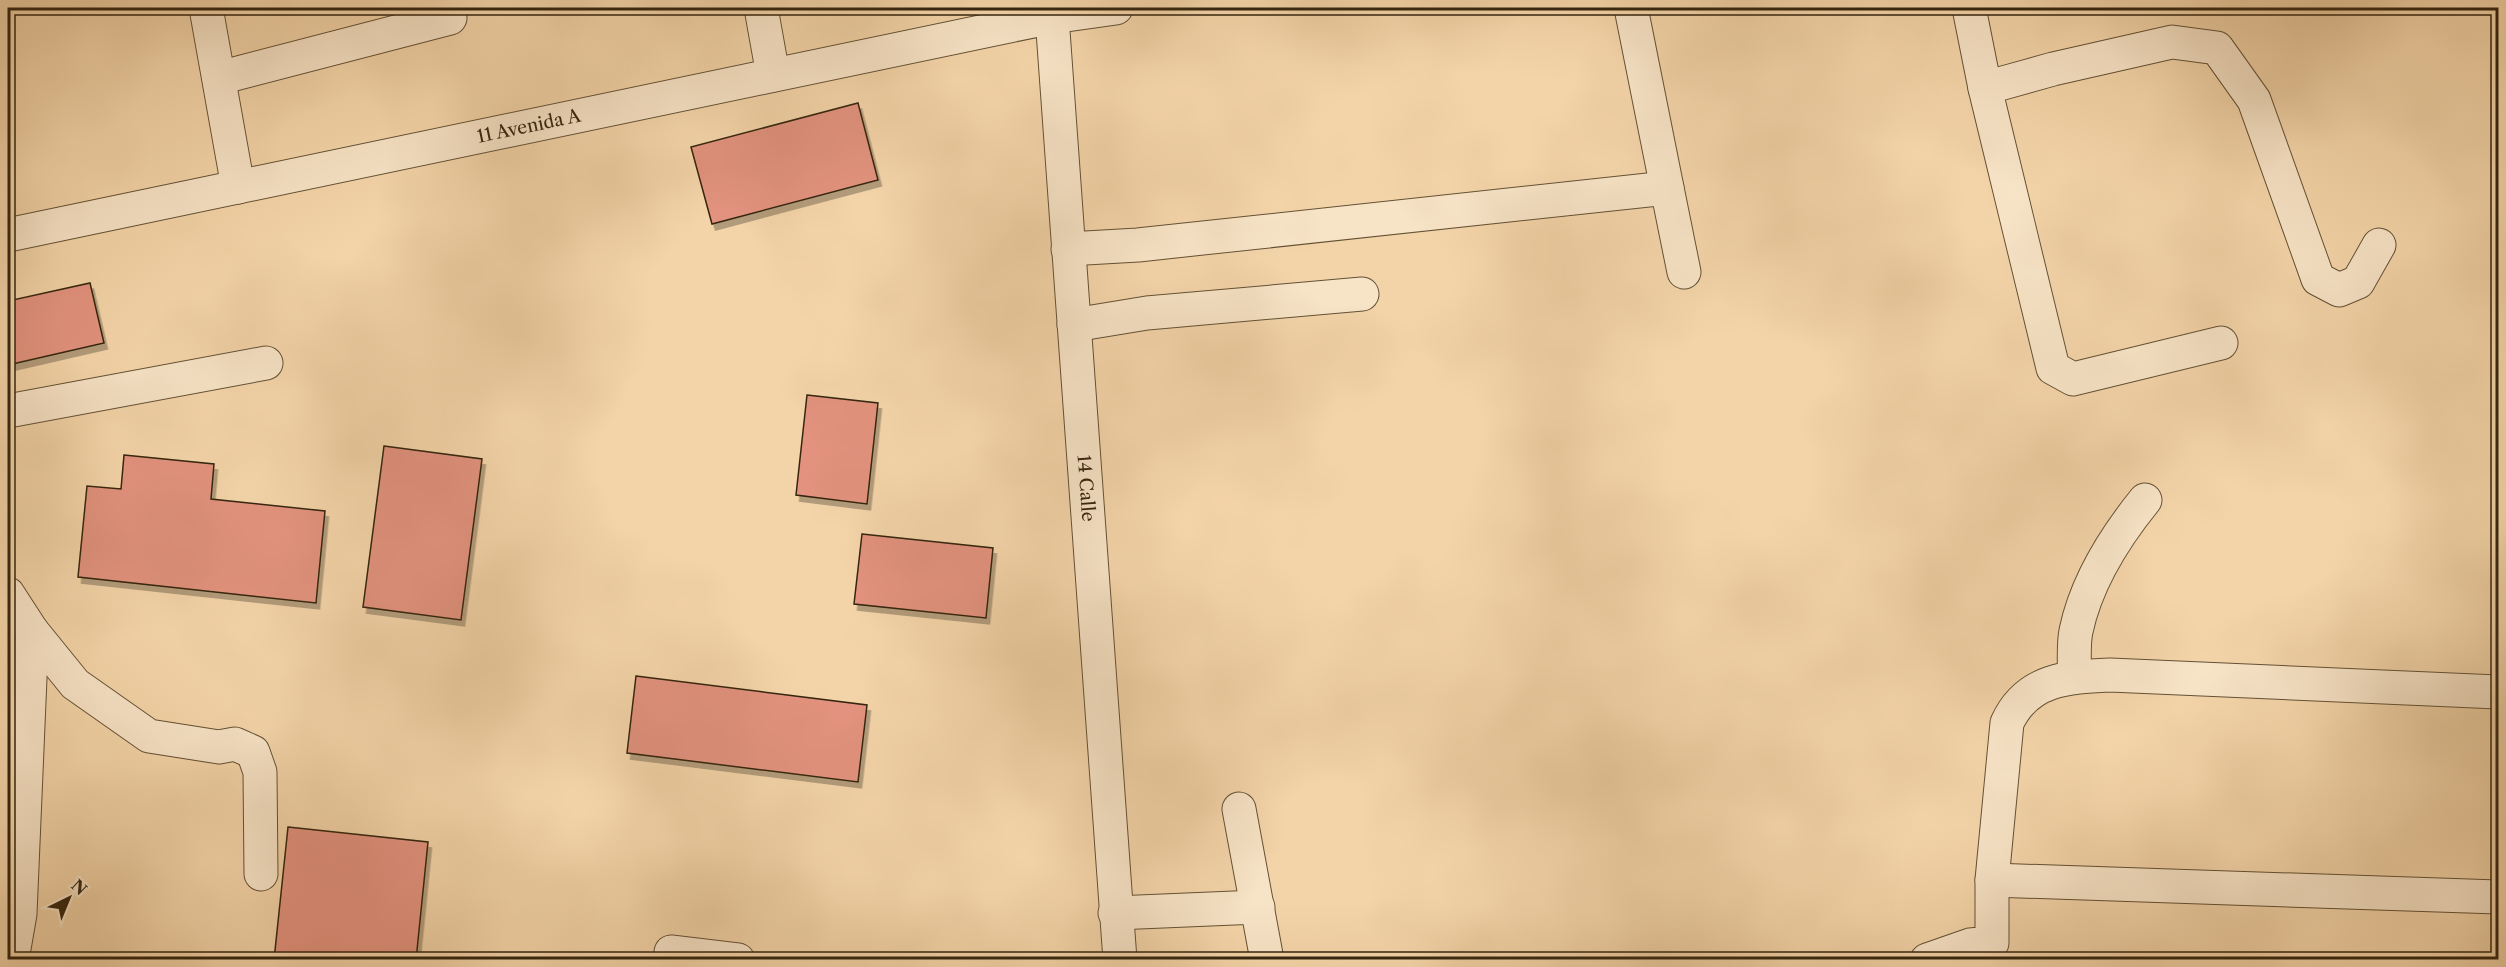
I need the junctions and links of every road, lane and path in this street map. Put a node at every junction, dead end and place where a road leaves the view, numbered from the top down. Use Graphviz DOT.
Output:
graph roads {
  1 [pos="206,8"];
  2 [pos="761,8"];
  3 [pos="1116,8"];
  4 [pos="1631,8"];
  5 [pos="1969,8"];
  6 [pos="1050,12"];
  7 [pos="450,18"];
  8 [pos="773,75"];
  9 [pos="219,78"];
  10 [pos="1985,88"];
  11 [pos="238,187"];
  12 [pos="1667,188"];
  13 [pos="8,235"];
  14 [pos="2379,245"];
  15 [pos="1068,249"];
  16 [pos="1684,272"];
  17 [pos="1362,294"];
  18 [pos="1074,325"];
  19 [pos="2221,344"];
  20 [pos="266,363"];
  21 [pos="8,411"];
  22 [pos="2145,500"];
  23 [pos="8,594"];
  24 [pos="32,631"];
  25 [pos="2074,677"];
  26 [pos="2499,692"];
  27 [pos="1239,809"];
  28 [pos="261,874"];
  29 [pos="1992,880"];
  30 [pos="2499,897"];
  31 [pos="1258,907"];
  32 [pos="1115,913"];
  33 [pos="671,952"];
  34 [pos="12,960"];
  35 [pos="738,960"];
  36 [pos="1120,960"];
  37 [pos="1267,960"];
  38 [pos="1928,960"];
  1 -- 9 [label="street"];
  2 -- 8 [label="street"];
  3 -- 6 [label="street, 11 Avenida A"];
  4 -- 12 [label="street"];
  5 -- 10 [label="street"];
  6 -- 8 [label="street, 11 Avenida A"];
  6 -- 15 [label="street, 14 Calle"];
  7 -- 9 [label="street"];
  8 -- 11 [label="street, 11 Avenida A"];
  9 -- 11 [label="street"];
  10 -- 14 [label="street"];
  10 -- 19 [label="street"];
  11 -- 13 [label="street, 11 Avenida A"];
  12 -- 15 [label="street"];
  12 -- 16 [label="street"];
  15 -- 18 [label="street, 14 Calle"];
  17 -- 18 [label="street"];
  18 -- 32 [label="street, 14 Calle"];
  20 -- 21 [label="street"];
  22 -- 25 [label="street"];
  23 -- 24 [label="street"];
  24 -- 28 [label="street"];
  24 -- 34 [label="street"];
  25 -- 26 [label="street"];
  25 -- 29 [label="street"];
  27 -- 31 [label="street"];
  29 -- 30 [label="street"];
  29 -- 38 [label="street"];
  31 -- 32 [label="street"];
  31 -- 37 [label="street"];
  32 -- 36 [label="street, 14 Calle"];
  33 -- 35 [label="street"];
}
